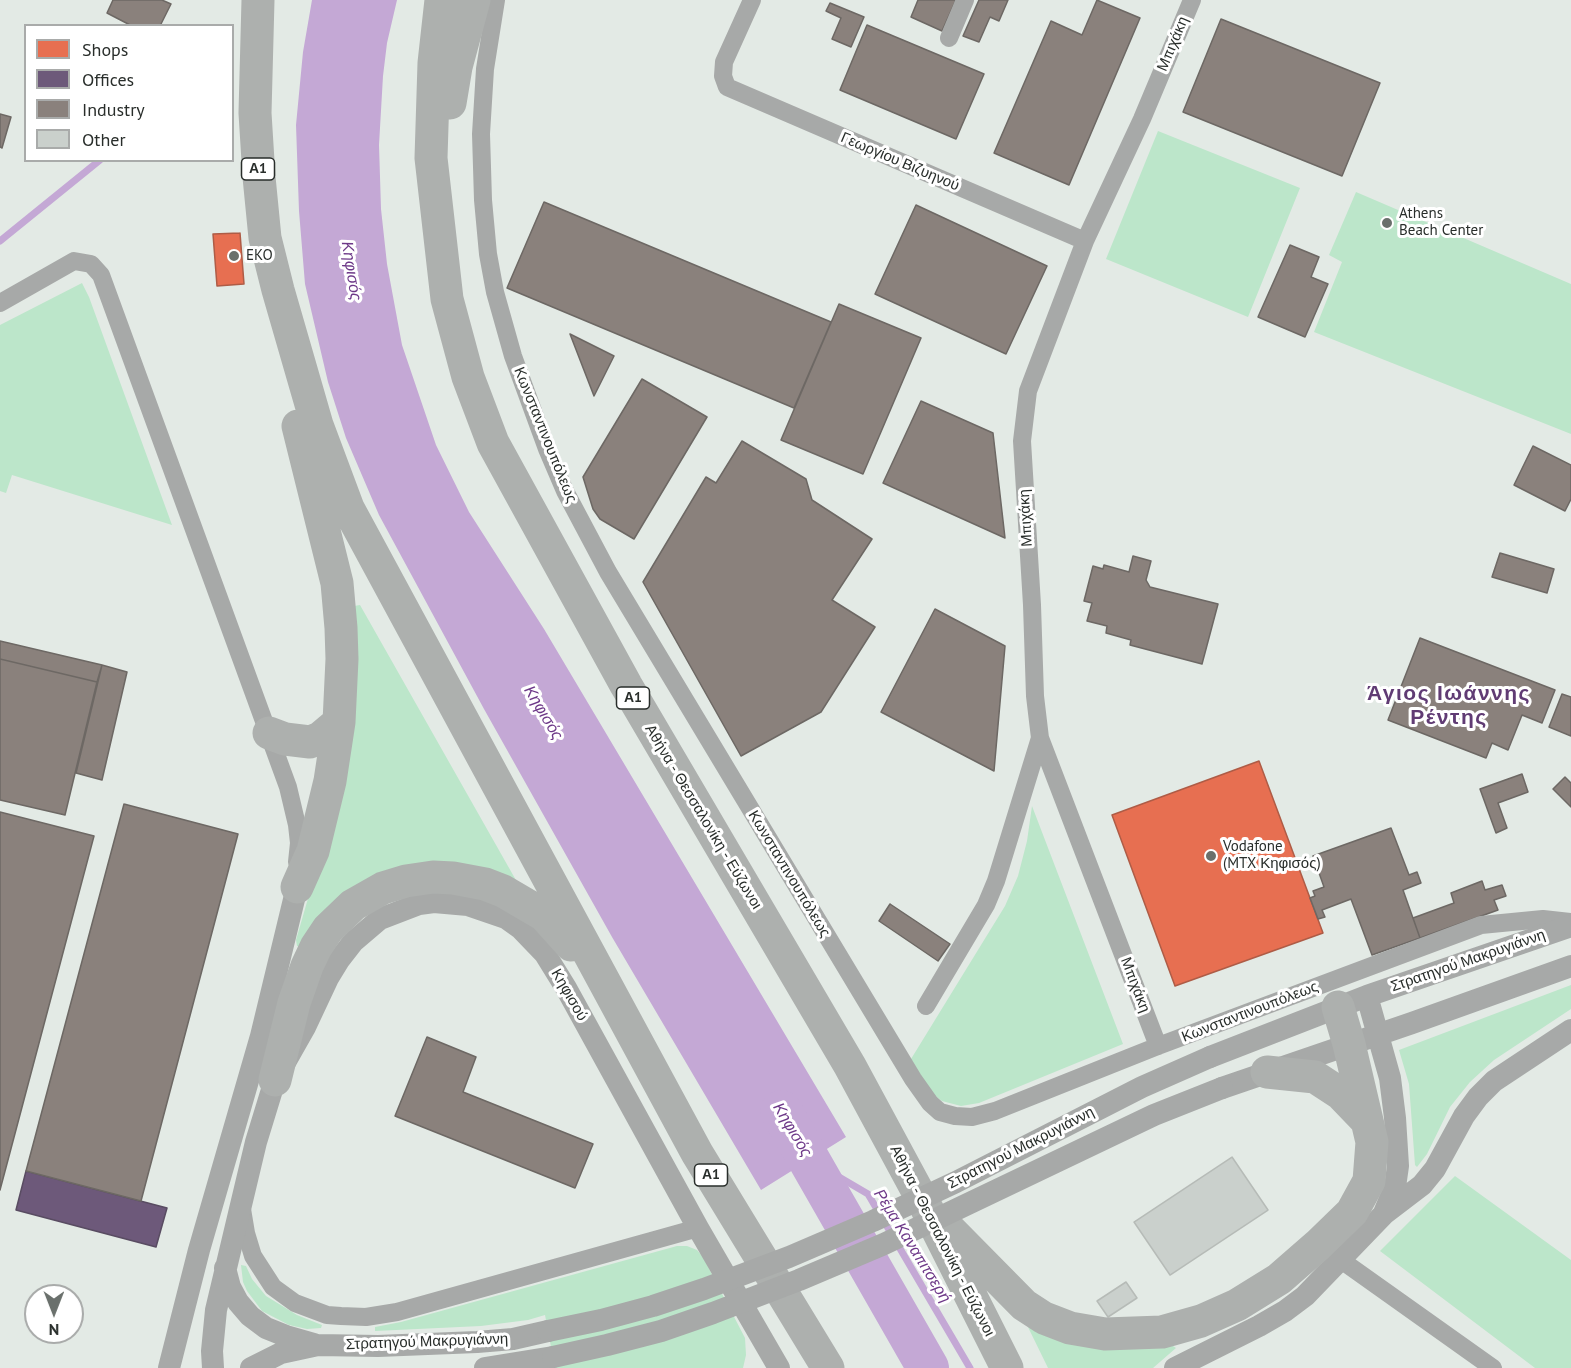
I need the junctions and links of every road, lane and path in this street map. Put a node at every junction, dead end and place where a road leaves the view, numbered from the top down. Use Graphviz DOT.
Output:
graph roads {
  1 [pos="258,0"];
  2 [pos="441,0"];
  3 [pos="474,0"];
  4 [pos="496,0"];
  5 [pos="752,0"];
  6 [pos="965,0"];
  7 [pos="1192,0"];
  8 [pos="948,38"];
  9 [pos="431,158"];
  10 [pos="1084,241"];
  11 [pos="0,303"];
  12 [pos="290,335"];
  13 [pos="339,722"];
  14 [pos="269,733"];
  15 [pos="1040,738"];
  16 [pos="297,887"];
  17 [pos="1571,924"];
  18 [pos="1571,966"];
  19 [pos="600,977"];
  20 [pos="1353,1002"];
  21 [pos="926,1006"];
  22 [pos="1571,1030"];
  23 [pos="1363,1040"];
  24 [pos="1158,1046"];
  25 [pos="1267,1072"];
  26 [pos="275,1080"];
  27 [pos="1366,1120"];
  28 [pos="241,1203"];
  29 [pos="925,1205"];
  30 [pos="1384,1214"];
  31 [pos="698,1228"];
  32 [pos="1341,1260"];
  33 [pos="225,1267"];
  34 [pos="318,1345"];
  35 [pos="174,1362"];
  36 [pos="213,1368"];
  37 [pos="251,1368"];
  38 [pos="485,1368"];
  39 [pos="778,1368"];
  40 [pos="828,1368"];
  41 [pos="1007,1368"];
  42 [pos="1175,1368"];
  43 [pos="1493,1368"];
  1 -- 12 [label="highway, Α1"];
  2 -- 9 [label="highway, Αθήνα - Θεσσαλονίκη - Εύζωνοι / Α1"];
  3 -- 9 [label="highway"];
  4 -- 24 [label="street, Κωνσταντινουπόλεως"];
  5 -- 10 [label="street, Γεωργίου Βιζυηνού"];
  6 -- 8 [label="street"];
  7 -- 10 [label="street, Μπιχάκη"];
  9 -- 29 [label="highway, Αθήνα - Θεσσαλονίκη - Εύζωνοι / Α1"];
  10 -- 15 [label="street, Μπιχάκη"];
  11 -- 14 [label="street"];
  12 -- 13 [label="highway"];
  12 -- 19 [label="highway, Α1"];
  13 -- 14 [label="highway"];
  13 -- 16 [label="highway"];
  14 -- 16 [label="street"];
  15 -- 21 [label="street"];
  15 -- 24 [label="street, Μπιχάκη"];
  16 -- 35 [label="street"];
  17 -- 20 [label="street, Στρατηγού Μακρυγιάννη"];
  17 -- 24 [label="street, Κωνσταντινουπόλεως"];
  18 -- 23 [label="street, Στρατηγού Μακρυγιάννη"];
  19 -- 26 [label="highway"];
  19 -- 40 [label="highway, Α1"];
  20 -- 23 [label="highway"];
  20 -- 34 [label="street, Στρατηγού Μακρυγιάννη, bridge"];
  22 -- 30 [label="street"];
  23 -- 25 [label="street, Στρατηγού Μακρυγιάννη"];
  23 -- 27 [label="highway"];
  23 -- 30 [label="street"];
  25 -- 27 [label="highway"];
  25 -- 38 [label="street, Στρατηγού Μακρυγιάννη, bridge"];
  26 -- 28 [label="street, Κηφισού"];
  26 -- 31 [label="street, Κηφισού"];
  27 -- 29 [label="highway"];
  28 -- 31 [label="street"];
  28 -- 33 [label="street, Κηφισού"];
  29 -- 41 [label="highway, Αθήνα - Θεσσαλονίκη - Εύζωνοι / Α1"];
  30 -- 32 [label="street"];
  31 -- 39 [label="street, Κηφισού"];
  32 -- 42 [label="street"];
  32 -- 43 [label="street"];
  33 -- 34 [label="street"];
  33 -- 36 [label="street, Κηφισού"];
  34 -- 37 [label="street, Στρατηγού Μακρυγιάννη"];
}
